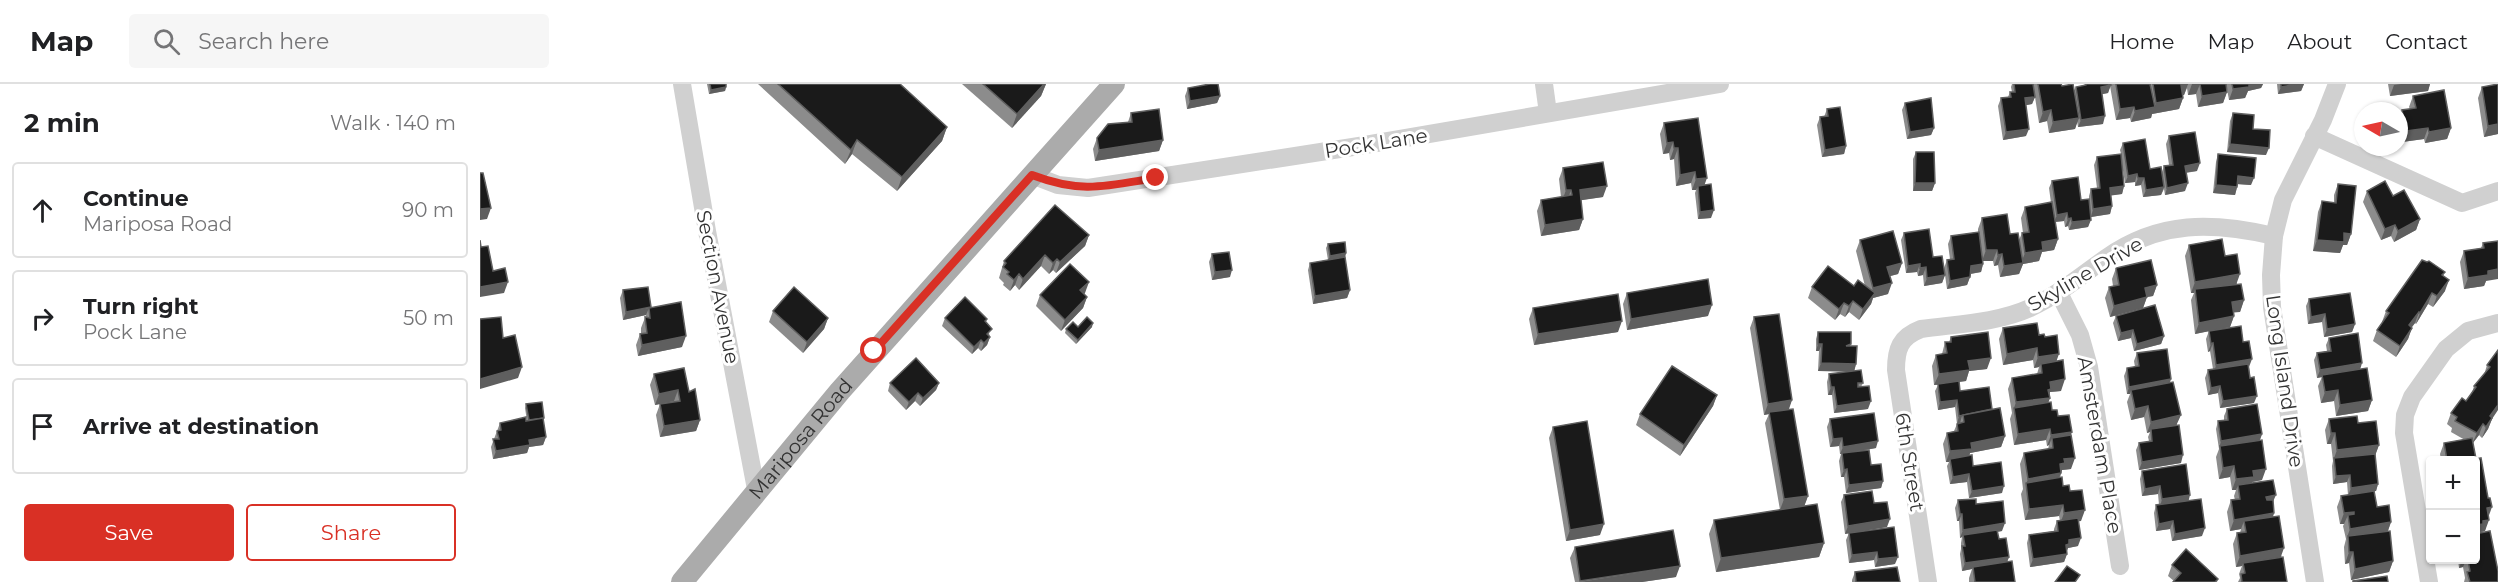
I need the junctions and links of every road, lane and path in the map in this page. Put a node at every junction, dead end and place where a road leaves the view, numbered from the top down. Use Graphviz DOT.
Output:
graph roads {
  1 [pos="682,84"];
  2 [pos="1114,84"];
  3 [pos="1544,84"];
  4 [pos="1720,84"];
  5 [pos="2337,84"];
  6 [pos="1548,113"];
  7 [pos="2314,136"];
  8 [pos="1032,175"];
  9 [pos="2498,191"];
  10 [pos="2274,236"];
  11 [pos="2059,293"];
  12 [pos="2498,323"];
  13 [pos="1900,343"];
  14 [pos="756,489"];
  15 [pos="2120,566"];
  16 [pos="682,582"];
  17 [pos="1928,582"];
  18 [pos="2315,582"];
  19 [pos="2429,582"];
  1 -- 14 [label="street, Section Avenue"];
  2 -- 8 [label="main road, Mariposa Road"];
  3 -- 6 [label="street"];
  4 -- 6 [label="street, Pock Lane"];
  5 -- 7 [label="street, Long Island Drive"];
  6 -- 8 [label="street, Pock Lane"];
  7 -- 9 [label="street"];
  7 -- 10 [label="street, Long Island Drive"];
  8 -- 14 [label="main road, Mariposa Road"];
  10 -- 11 [label="street, Skyline Drive"];
  10 -- 18 [label="street, Long Island Drive"];
  11 -- 13 [label="street, Skyline Drive"];
  11 -- 15 [label="street, Amsterdam Place"];
  12 -- 19 [label="street"];
  13 -- 17 [label="street, 6th Street"];
  14 -- 16 [label="main road, Mariposa Road"];
}
